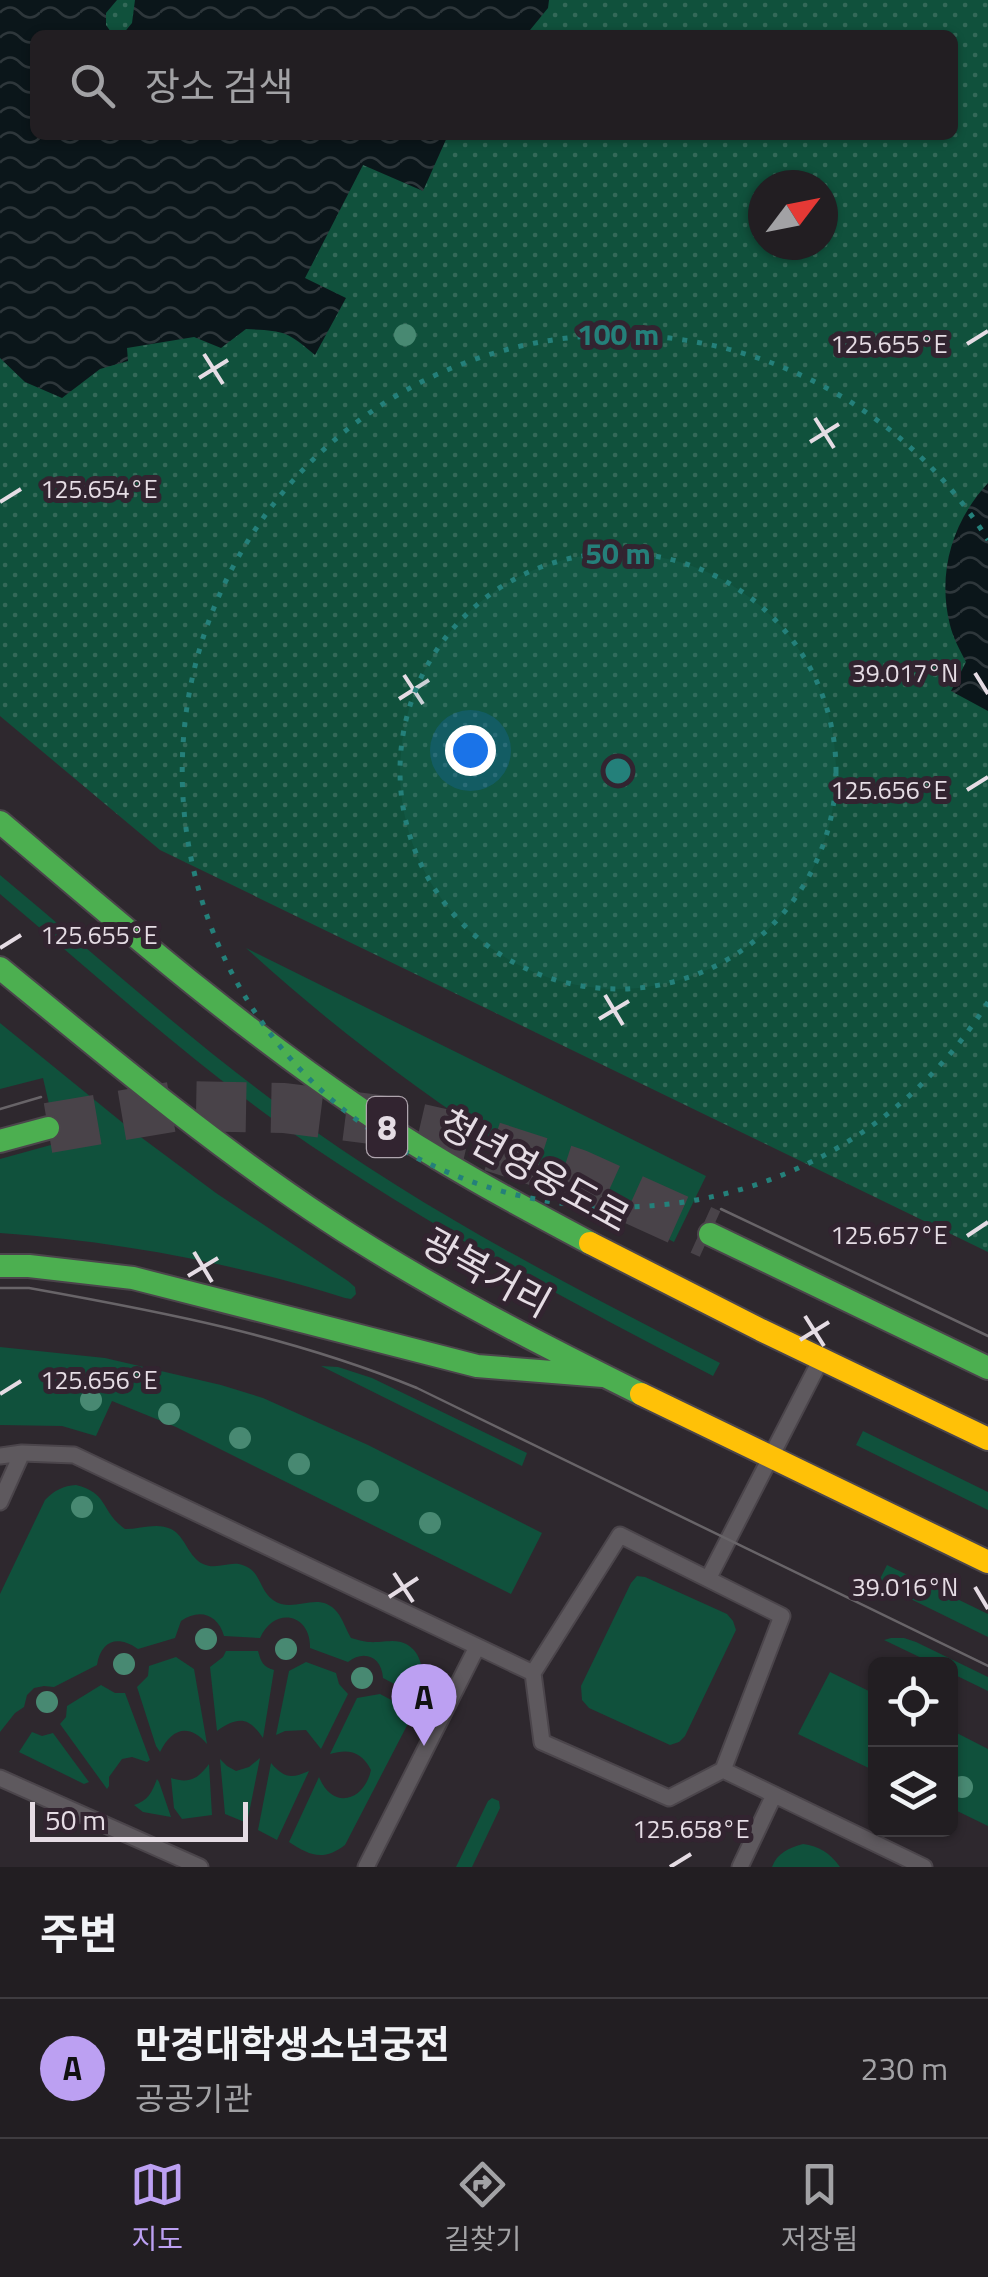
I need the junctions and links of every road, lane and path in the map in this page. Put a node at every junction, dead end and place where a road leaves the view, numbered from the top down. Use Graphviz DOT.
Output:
graph roads {
  1 [pos="0,822"];
  2 [pos="0,968"];
  3 [pos="48,1128"];
  4 [pos="0,1141"];
  5 [pos="710,1234"];
  6 [pos="0,1266"];
  7 [pos="822,1358"];
  8 [pos="988,1368"];
  9 [pos="604,1376"];
  10 [pos="988,1439"];
  11 [pos="22,1454"];
  12 [pos="0,1456"];
  13 [pos="771,1456"];
  14 [pos="0,1502"];
  15 [pos="988,1562"];
  16 [pos="708,1579"];
  17 [pos="478,1646"];
  18 [pos="534,1673"];
  19 [pos="723,1770"];
  20 [pos="0,1778"];
  21 [pos="774,1795"];
  22 [pos="200,1867"];
  23 [pos="366,1867"];
  24 [pos="740,1867"];
  25 [pos="924,1867"];
  1 -- 7 [label="main road, 청년영웅도로 / 8"];
  2 -- 9 [label="main road, 광복거리"];
  3 -- 4 [label="main road"];
  5 -- 8 [label="main road"];
  6 -- 9 [label="main road"];
  7 -- 10 [label="main road, 8"];
  7 -- 13 [label="lane"];
  9 -- 13 [label="main road, 광복거리"];
  11 -- 12 [label="lane"];
  11 -- 14 [label="lane"];
  11 -- 17 [label="lane"];
  13 -- 15 [label="main road, 광복거리"];
  13 -- 16 [label="lane"];
  16 -- 18 [label="lane"];
  16 -- 19 [label="lane"];
  17 -- 18 [label="lane"];
  17 -- 23 [label="lane"];
  18 -- 19 [label="lane"];
  19 -- 21 [label="lane"];
  20 -- 22 [label="lane"];
  21 -- 24 [label="lane"];
  21 -- 25 [label="lane"];
}
